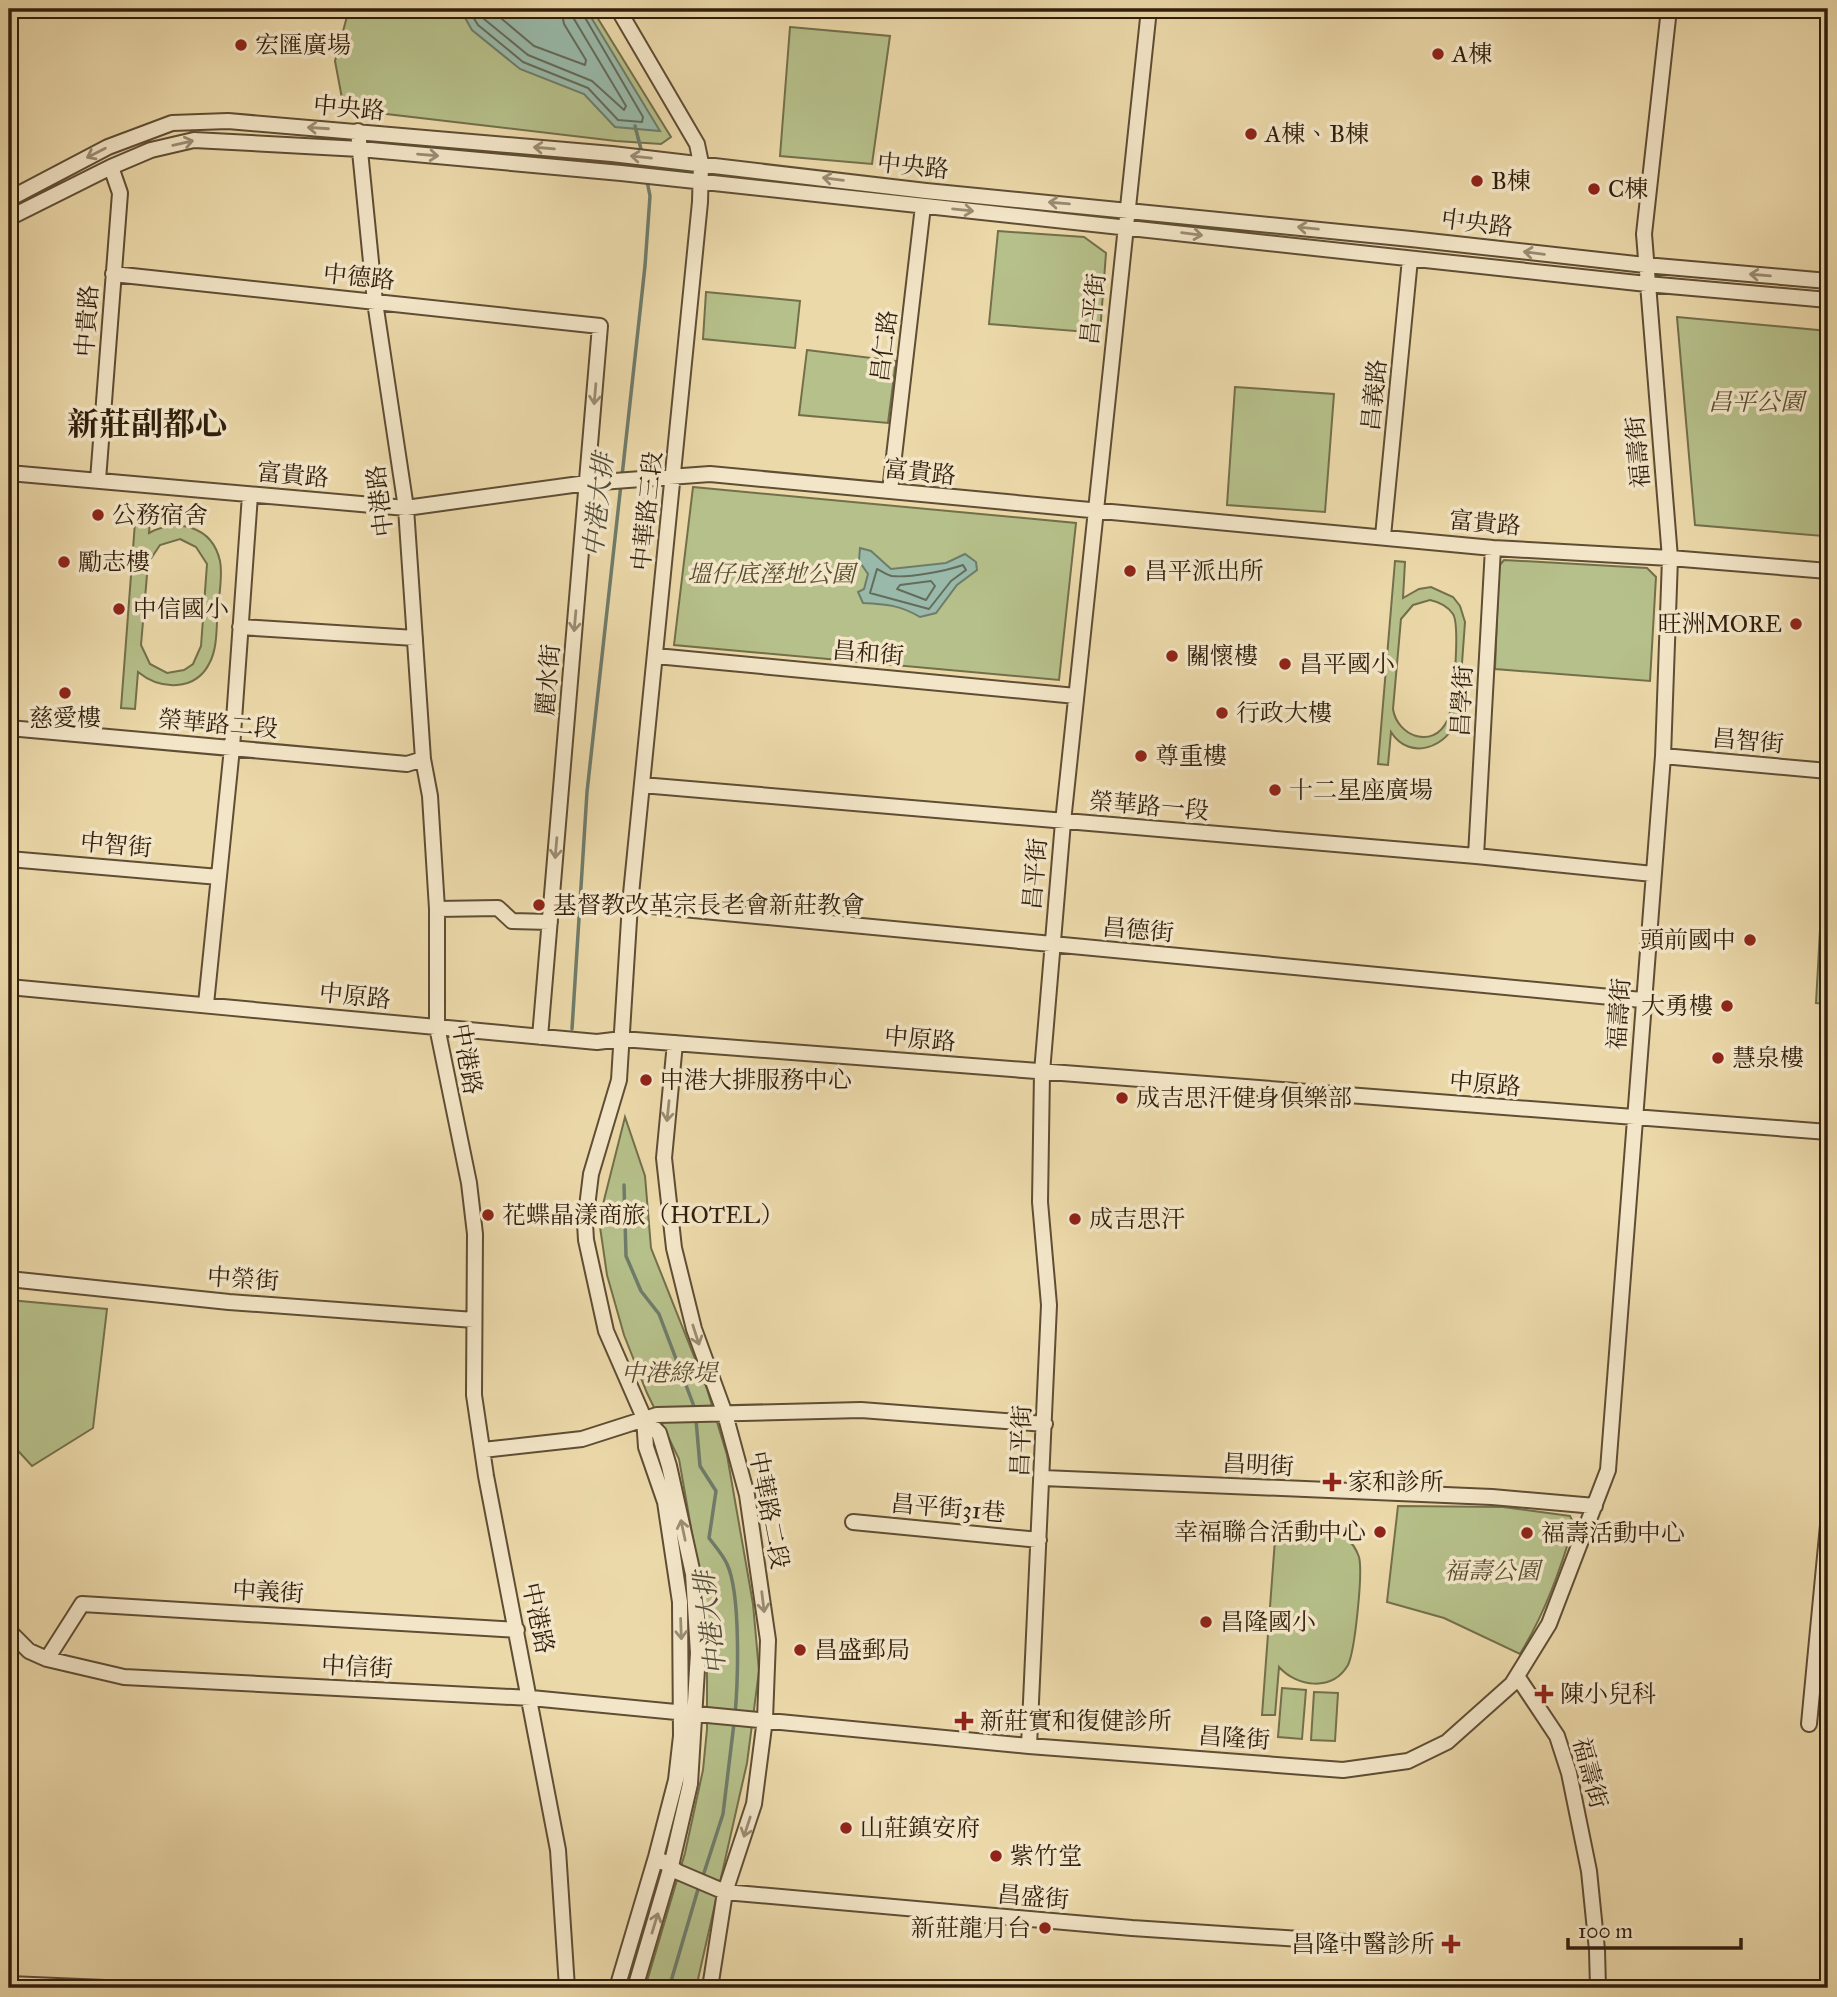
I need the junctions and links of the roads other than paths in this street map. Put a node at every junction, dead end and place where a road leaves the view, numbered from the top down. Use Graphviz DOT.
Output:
graph roads {
  1 [pos="618,9"];
  2 [pos="1149,9"];
  3 [pos="1669,9"];
  4 [pos="358,131"];
  5 [pos="360,149"];
  6 [pos="701,163"];
  7 [pos="111,167"];
  8 [pos="701,183"];
  9 [pos="9,199"];
  10 [pos="923,206"];
  11 [pos="1127,209"];
  12 [pos="9,218"];
  13 [pos="1124,226"];
  14 [pos="1410,259"];
  15 [pos="1645,265"];
  16 [pos="113,274"];
  17 [pos="1828,281"];
  18 [pos="1647,284"];
  19 [pos="1828,300"];
  20 [pos="375,302"];
  21 [pos="600,326"];
  22 [pos="9,473"];
  23 [pos="673,476"];
  24 [pos="98,480"];
  25 [pos="587,483"];
  26 [pos="890,491"];
  27 [pos="250,495"];
  28 [pos="406,508"];
  29 [pos="1095,512"];
  30 [pos="1383,536"];
  31 [pos="1493,548"];
  32 [pos="1670,558"];
  33 [pos="1828,571"];
  34 [pos="240,627"];
  35 [pos="415,638"];
  36 [pos="656,656"];
  37 [pos="1076,696"];
  38 [pos="9,728"];
  39 [pos="232,748"];
  40 [pos="1663,756"];
  41 [pos="423,760"];
  42 [pos="1828,771"];
  43 [pos="642,785"];
  44 [pos="1063,822"];
  45 [pos="1476,856"];
  46 [pos="9,859"];
  47 [pos="1653,874"];
  48 [pos="219,877"];
  49 [pos="630,904"];
  50 [pos="437,909"];
  51 [pos="550,922"];
  52 [pos="1052,944"];
  53 [pos="9,986"];
  54 [pos="1642,1000"];
  55 [pos="206,1004"];
  56 [pos="437,1027"];
  57 [pos="544,1037"];
  58 [pos="622,1039"];
  59 [pos="675,1043"];
  60 [pos="1042,1072"];
  61 [pos="1635,1119"];
  62 [pos="1828,1132"];
  63 [pos="9,1279"];
  64 [pos="474,1320"];
  65 [pos="719,1414"];
  66 [pos="650,1417"];
  67 [pos="1045,1424"];
  68 [pos="483,1451"];
  69 [pos="1043,1478"];
  70 [pos="1595,1506"];
  71 [pos="853,1522"];
  72 [pos="1828,1525"];
  73 [pos="1040,1540"];
  74 [pos="517,1630"];
  75 [pos="9,1631"];
  76 [pos="47,1659"];
  77 [pos="1517,1676"];
  78 [pos="531,1698"];
  79 [pos="689,1712"];
  80 [pos="757,1718"];
  81 [pos="1810,1724"];
  82 [pos="1029,1746"];
  83 [pos="656,1857"];
  84 [pos="674,1869"];
  85 [pos="721,1891"];
  86 [pos="1346,1942"];
  87 [pos="9,1983"];
  88 [pos="105,1988"];
  89 [pos="567,1988"];
  90 [pos="617,1988"];
  91 [pos="635,1988"];
  92 [pos="710,1988"];
  93 [pos="1598,1988"];
  1 -- 6 [label="street, 中華路三段"];
  2 -- 11 [label="street, 昌平街"];
  3 -- 15 [label="street, 福壽街"];
  4 -- 5 [label="street, 中港路"];
  6 -- 4 [label="street, 中央路, one-way"];
  4 -- 9 [label="street, 中央路, one-way"];
  7 -- 5 [label="street, 中央路, one-way"];
  5 -- 8 [label="street, 中央路, one-way"];
  5 -- 20 [label="street, 中港路"];
  6 -- 8 [label="street, 中華路三段"];
  11 -- 6 [label="street, 中央路, one-way"];
  7 -- 12 [label="street, 中央路"];
  7 -- 16 [label="street, 中貴路"];
  8 -- 10 [label="street, 中央路"];
  8 -- 23 [label="street, 中華路三段"];
  10 -- 13 [label="street, 中央路, one-way"];
  10 -- 26 [label="street, 昌仁路"];
  11 -- 13 [label="street, 昌平街"];
  15 -- 11 [label="street, 中央路, one-way"];
  13 -- 14 [label="street, 中央路, one-way"];
  13 -- 29 [label="street, 昌平街"];
  14 -- 18 [label="street, 中央路"];
  14 -- 30 [label="street, 昌義路"];
  17 -- 15 [label="street, 中央路, one-way"];
  15 -- 18 [label="street, 福壽街"];
  16 -- 20 [label="street, 中德路"];
  16 -- 24 [label="street, 中貴路"];
  18 -- 19 [label="street, 中央路"];
  18 -- 32 [label="street, 福壽街"];
  20 -- 21 [label="street, 中德路"];
  20 -- 28 [label="street, 中港路"];
  21 -- 25 [label="street, 麗水街, one-way"];
  22 -- 24 [label="street, 富貴路"];
  23 -- 25 [label="street, 富貴路"];
  23 -- 26 [label="street, 富貴路"];
  23 -- 36 [label="street, 中華路三段"];
  24 -- 27 [label="street, 富貴路"];
  25 -- 28 [label="street, 富貴路"];
  25 -- 51 [label="street, 麗水街, one-way"];
  26 -- 29 [label="street, 富貴路"];
  27 -- 28 [label="street, 富貴路"];
  27 -- 34 [label="street"];
  28 -- 35 [label="street, 中港路"];
  29 -- 30 [label="street, 富貴路"];
  29 -- 37 [label="street, 昌平街"];
  30 -- 31 [label="street, 富貴路"];
  31 -- 32 [label="street, 富貴路"];
  31 -- 45 [label="street, 昌學街"];
  32 -- 33 [label="street, 富貴路"];
  32 -- 40 [label="street, 福壽街"];
  34 -- 35 [label="street"];
  34 -- 39 [label="street"];
  35 -- 41 [label="street, 中港路"];
  36 -- 37 [label="street, 昌和街"];
  36 -- 43 [label="street, 中華路三段"];
  37 -- 44 [label="street, 昌平街"];
  38 -- 39 [label="street, 榮華路二段"];
  39 -- 41 [label="street, 榮華路二段"];
  39 -- 48 [label="street"];
  40 -- 42 [label="street, 昌智街"];
  40 -- 47 [label="street, 福壽街"];
  41 -- 50 [label="street, 中港路"];
  43 -- 44 [label="street, 榮華路一段"];
  43 -- 49 [label="street, 中華路三段"];
  44 -- 45 [label="street, 榮華路一段"];
  44 -- 52 [label="street, 昌平街"];
  45 -- 47 [label="street, 榮華路一段"];
  46 -- 48 [label="street, 中智街"];
  47 -- 54 [label="street, 福壽街"];
  48 -- 55 [label="street"];
  49 -- 52 [label="street, 昌德街"];
  49 -- 58 [label="street, 中華路三段"];
  50 -- 51 [label="street"];
  50 -- 56 [label="street, 中港路"];
  51 -- 57 [label="street, 麗水街"];
  52 -- 54 [label="street, 昌德街"];
  52 -- 60 [label="street, 昌平街"];
  53 -- 55 [label="street, 中原路"];
  54 -- 61 [label="street, 福壽街"];
  55 -- 56 [label="street, 中原路"];
  56 -- 57 [label="street, 中原路"];
  56 -- 64 [label="street, 中港路"];
  57 -- 58 [label="street, 中原路"];
  58 -- 59 [label="street, 中原路"];
  58 -- 66 [label="street"];
  59 -- 60 [label="street, 中原路"];
  59 -- 65 [label="street, 中華路二段, one-way"];
  60 -- 61 [label="street, 中原路"];
  60 -- 67 [label="street, 昌平街"];
  61 -- 62 [label="street, 中原路"];
  61 -- 70 [label="street, 福壽街"];
  63 -- 64 [label="street, 中榮街"];
  64 -- 68 [label="street, 中港路"];
  65 -- 66 [label="street"];
  65 -- 67 [label="street"];
  65 -- 80 [label="street, 中華路二段, one-way"];
  66 -- 68 [label="street"];
  66 -- 79 [label="street"];
  67 -- 69 [label="street, 昌平街"];
  68 -- 74 [label="street, 中港路"];
  69 -- 70 [label="street, 昌明街"];
  69 -- 73 [label="street, 昌平街"];
  70 -- 77 [label="street, 福壽街"];
  71 -- 73 [label="street, 昌平街31巷"];
  72 -- 81 [label="street"];
  73 -- 82 [label="street, 昌平街"];
  74 -- 76 [label="street, 中義街"];
  74 -- 78 [label="street, 中港路"];
  75 -- 76 [label="street, 中信街"];
  76 -- 78 [label="street, 中信街"];
  77 -- 82 [label="street, 昌隆街"];
  77 -- 93 [label="street, 福壽街"];
  78 -- 79 [label="street, 中信街"];
  78 -- 89 [label="street, 中港路"];
  79 -- 80 [label="street, 中信街"];
  79 -- 83 [label="street"];
  79 -- 84 [label="street"];
  80 -- 82 [label="street, 昌隆街"];
  80 -- 85 [label="street, 中華路二段, one-way"];
  83 -- 84 [label="street"];
  83 -- 90 [label="street"];
  84 -- 85 [label="street, 昌盛街"];
  91 -- 84 [label="street, one-way"];
  85 -- 86 [label="street, 昌盛街"];
  85 -- 92 [label="street, 中華路二段"];
  87 -- 88 [label="street"];
}
